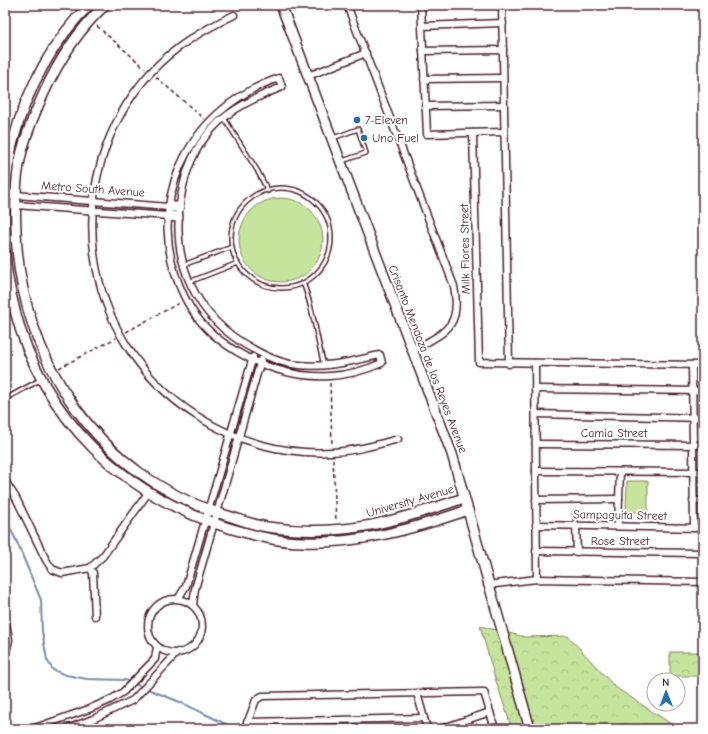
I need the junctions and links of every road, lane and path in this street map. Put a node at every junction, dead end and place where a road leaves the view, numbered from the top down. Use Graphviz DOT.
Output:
graph roads {
  1 [pos="89,5"];
  2 [pos="105,5"];
  3 [pos="282,5"];
  4 [pos="347,5"];
  5 [pos="421,5"];
  6 [pos="502,5"];
  7 [pos="234,15"];
  8 [pos="503,23"];
  9 [pos="422,26"];
  10 [pos="503,50"];
  11 [pos="423,51"];
  12 [pos="366,53"];
  13 [pos="308,76"];
  14 [pos="503,78"];
  15 [pos="424,79"];
  16 [pos="504,105"];
  17 [pos="425,106"];
  18 [pos="224,118"];
  19 [pos="504,132"];
  20 [pos="473,133"];
  21 [pos="9,136"];
  22 [pos="332,139"];
  23 [pos="340,162"];
  24 [pos="5,187"];
  25 [pos="268,191"];
  26 [pos="5,194"];
  27 [pos="16,195"];
  28 [pos="93,201"];
  29 [pos="5,205"];
  30 [pos="15,205"];
  31 [pos="92,211"];
  32 [pos="169,211"];
  33 [pos="179,212"];
  34 [pos="232,247"];
  35 [pos="5,252"];
  36 [pos="238,263"];
  37 [pos="5,265"];
  38 [pos="183,265"];
  39 [pos="189,282"];
  40 [pos="303,283"];
  41 [pos="255,350"];
  42 [pos="412,351"];
  43 [pos="263,354"];
  44 [pos="252,360"];
  45 [pos="260,363"];
  46 [pos="535,363"];
  47 [pos="509,364"];
  48 [pos="692,365"];
  49 [pos="703,365"];
  50 [pos="324,367"];
  51 [pos="42,379"];
  52 [pos="535,389"];
  53 [pos="692,391"];
  54 [pos="703,391"];
  55 [pos="5,399"];
  56 [pos="536,414"];
  57 [pos="692,418"];
  58 [pos="703,418"];
  59 [pos="230,434"];
  60 [pos="238,438"];
  61 [pos="398,439"];
  62 [pos="536,444"];
  63 [pos="693,445"];
  64 [pos="703,445"];
  65 [pos="536,471"];
  66 [pos="620,472"];
  67 [pos="693,472"];
  68 [pos="703,472"];
  69 [pos="5,481"];
  70 [pos="148,493"];
  71 [pos="464,498"];
  72 [pos="619,499"];
  73 [pos="536,500"];
  74 [pos="694,501"];
  75 [pos="703,501"];
  76 [pos="468,510"];
  77 [pos="212,511"];
  78 [pos="575,513"];
  79 [pos="209,522"];
  80 [pos="536,525"];
  81 [pos="576,526"];
  82 [pos="618,526"];
  83 [pos="694,528"];
  84 [pos="703,528"];
  85 [pos="536,551"];
  86 [pos="577,552"];
  87 [pos="703,553"];
  88 [pos="90,568"];
  89 [pos="537,579"];
  90 [pos="703,582"];
  91 [pos="487,585"];
  92 [pos="178,599"];
  93 [pos="193,605"];
  94 [pos="95,616"];
  95 [pos="5,617"];
  96 [pos="157,646"];
  97 [pos="178,652"];
  98 [pos="5,656"];
  99 [pos="417,693"];
  100 [pos="490,712"];
  101 [pos="424,718"];
  102 [pos="246,725"];
  103 [pos="32,729"];
  104 [pos="67,729"];
  105 [pos="427,729"];
  106 [pos="440,729"];
  107 [pos="496,729"];
  108 [pos="530,729"];
  1 -- 21 [label="street"];
  2 -- 27 [label="street, University Avenue"];
  3 -- 13 [label="street, Crisanto Mendoza de los Reyes Avenue"];
  4 -- 12 [label="street"];
  5 -- 9 [label="street"];
  6 -- 8 [label="street"];
  7 -- 28 [label="street"];
  8 -- 9 [label="street"];
  8 -- 10 [label="street"];
  9 -- 11 [label="street"];
  10 -- 11 [label="street"];
  10 -- 14 [label="street"];
  11 -- 15 [label="street"];
  12 -- 13 [label="street"];
  12 -- 42 [label="street"];
  13 -- 22 [label="street, Crisanto Mendoza de los Reyes Avenue"];
  14 -- 15 [label="street"];
  14 -- 16 [label="street"];
  15 -- 17 [label="street"];
  16 -- 17 [label="street"];
  16 -- 19 [label="street"];
  17 -- 20 [label="street"];
  18 -- 25 [label="lane"];
  18 -- 32 [label="street"];
  18 -- 33 [label="street"];
  19 -- 20 [label="street"];
  19 -- 47 [label="street"];
  20 -- 47 [label="street, Milk Flores Street"];
  21 -- 24 [label="street"];
  22 -- 23 [label="street, Crisanto Mendoza de los Reyes Avenue"];
  22 -- 23 [label="lane"];
  23 -- 42 [label="street, Crisanto Mendoza de los Reyes Avenue"];
  25 -- 34 [label="lane"];
  25 -- 40 [label="lane"];
  26 -- 27 [label="street, Metro South Avenue"];
  27 -- 28 [label="street, Metro South Avenue"];
  27 -- 30 [label="street, University Avenue"];
  28 -- 31 [label="street"];
  28 -- 32 [label="street, Metro South Avenue"];
  29 -- 30 [label="street, Metro South Avenue"];
  30 -- 31 [label="street, Metro South Avenue"];
  30 -- 77 [label="street, University Avenue"];
  31 -- 32 [label="street, Metro South Avenue"];
  31 -- 59 [label="street"];
  32 -- 33 [label="street, Metro South Avenue"];
  32 -- 44 [label="street"];
  33 -- 38 [label="street"];
  34 -- 36 [label="lane"];
  34 -- 38 [label="lane"];
  35 -- 37 [label="street, University Avenue"];
  36 -- 39 [label="lane"];
  36 -- 40 [label="lane"];
  37 -- 51 [label="street, University Avenue"];
  38 -- 39 [label="street"];
  39 -- 41 [label="street"];
  40 -- 50 [label="lane"];
  41 -- 43 [label="street"];
  41 -- 44 [label="street"];
  42 -- 71 [label="street, Crisanto Mendoza de los Reyes Avenue"];
  43 -- 45 [label="street"];
  43 -- 50 [label="street"];
  44 -- 45 [label="street"];
  44 -- 59 [label="street"];
  45 -- 50 [label="street"];
  45 -- 60 [label="street"];
  46 -- 47 [label="street"];
  46 -- 48 [label="street"];
  46 -- 52 [label="street"];
  48 -- 49 [label="street"];
  48 -- 53 [label="street"];
  51 -- 55 [label="lane"];
  51 -- 70 [label="street, University Avenue"];
  52 -- 53 [label="street"];
  52 -- 56 [label="street"];
  53 -- 54 [label="street"];
  53 -- 57 [label="street"];
  56 -- 57 [label="street"];
  56 -- 62 [label="street"];
  57 -- 58 [label="street"];
  57 -- 63 [label="street"];
  59 -- 60 [label="street"];
  59 -- 77 [label="street"];
  60 -- 61 [label="street"];
  60 -- 77 [label="street"];
  62 -- 63 [label="street, Camia Street"];
  62 -- 65 [label="street"];
  63 -- 64 [label="street, Camia Street"];
  63 -- 67 [label="street"];
  65 -- 66 [label="street"];
  65 -- 73 [label="street"];
  66 -- 67 [label="street"];
  66 -- 72 [label="street"];
  67 -- 68 [label="street"];
  67 -- 74 [label="street"];
  69 -- 88 [label="street"];
  70 -- 79 [label="street, University Avenue"];
  70 -- 88 [label="street"];
  71 -- 76 [label="street, Crisanto Mendoza de los Reyes Avenue"];
  71 -- 77 [label="street, University Avenue"];
  72 -- 73 [label="street"];
  72 -- 82 [label="street"];
  73 -- 80 [label="street"];
  74 -- 75 [label="street"];
  74 -- 83 [label="street"];
  76 -- 79 [label="street, University Avenue"];
  76 -- 91 [label="street, Crisanto Mendoza de los Reyes Avenue"];
  77 -- 79 [label="street"];
  78 -- 81 [label="lane"];
  79 -- 92 [label="street"];
  79 -- 93 [label="street"];
  80 -- 81 [label="street, Sampaguita Street"];
  80 -- 85 [label="street"];
  81 -- 82 [label="street, Sampaguita Street"];
  81 -- 86 [label="street"];
  82 -- 83 [label="street, Sampaguita Street"];
  83 -- 84 [label="street, Sampaguita Street"];
  85 -- 86 [label="street, Rose Street"];
  85 -- 89 [label="street"];
  86 -- 87 [label="street, Rose Street"];
  88 -- 94 [label="street"];
  89 -- 90 [label="street"];
  89 -- 91 [label="street"];
  91 -- 108 [label="street, Crisanto Mendoza de los Reyes Avenue"];
  92 -- 93 [label="street"];
  92 -- 96 [label="street"];
  93 -- 97 [label="street"];
  95 -- 98 [label="street"];
  96 -- 97 [label="street"];
  96 -- 103 [label="street"];
  97 -- 104 [label="street"];
  99 -- 100 [label="street"];
  99 -- 101 [label="street"];
  99 -- 102 [label="street"];
  100 -- 106 [label="street"];
  100 -- 107 [label="street"];
  101 -- 102 [label="street"];
  101 -- 105 [label="street"];
}
